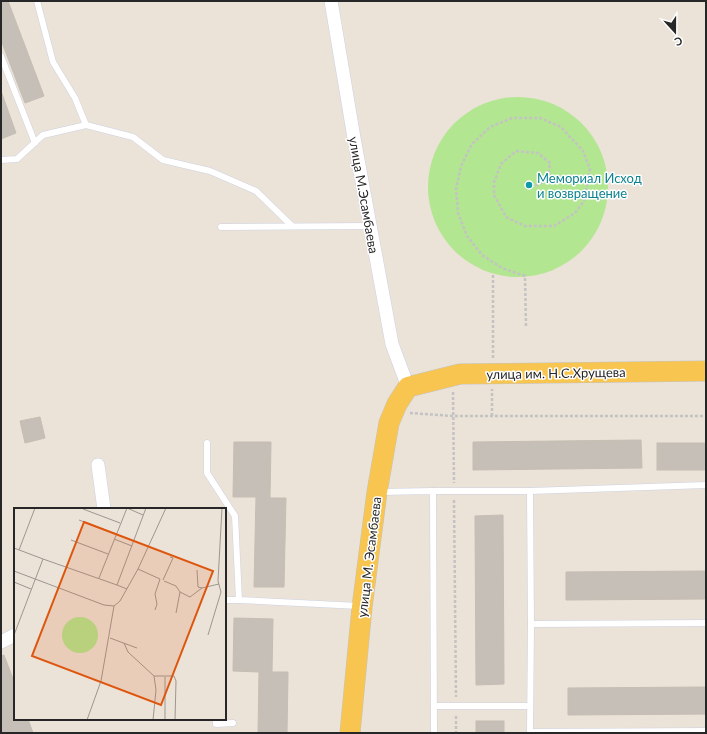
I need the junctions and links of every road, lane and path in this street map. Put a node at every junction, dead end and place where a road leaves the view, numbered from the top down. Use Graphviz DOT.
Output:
graph roads {
  1 [pos="37,1"];
  2 [pos="331,1"];
  3 [pos="1,56"];
  4 [pos="86,125"];
  5 [pos="34,143"];
  6 [pos="1,160"];
  7 [pos="529,185"];
  8 [pos="292,226"];
  9 [pos="370,226"];
  10 [pos="221,227"];
  11 [pos="493,275"];
  12 [pos="526,326"];
  13 [pos="706,371"];
  14 [pos="492,374"];
  15 [pos="408,387"];
  16 [pos="453,391"];
  17 [pos="394,411"];
  18 [pos="454,416"];
  19 [pos="492,416"];
  20 [pos="706,416"];
  21 [pos="207,443"];
  22 [pos="98,465"];
  23 [pos="706,485"];
  24 [pos="433,491"];
  25 [pos="454,491"];
  26 [pos="530,491"];
  27 [pos="377,492"];
  28 [pos="104,508"];
  29 [pos="226,600"];
  30 [pos="239,600"];
  31 [pos="362,606"];
  32 [pos="706,623"];
  33 [pos="531,624"];
  34 [pos="14,636"];
  35 [pos="1,642"];
  36 [pos="434,706"];
  37 [pos="456,706"];
  38 [pos="530,706"];
  39 [pos="216,720"];
  40 [pos="233,723"];
  41 [pos="706,731"];
  42 [pos="350,733"];
  43 [pos="434,733"];
  44 [pos="456,733"];
  45 [pos="530,733"];
  1 -- 4 [label="lane"];
  2 -- 9 [label="street, улица М.Эсамбаева"];
  3 -- 5 [label="lane"];
  4 -- 5 [label="lane"];
  4 -- 8 [label="lane"];
  5 -- 6 [label="lane"];
  7 -- 12 [label="path"];
  8 -- 9 [label="lane"];
  8 -- 10 [label="lane"];
  9 -- 15 [label="street, улица М.Эсамбаева"];
  11 -- 14 [label="path"];
  13 -- 14 [label="main road, улица им. Н.С.Хрущева"];
  14 -- 15 [label="main road, улица им. Н.С.Хрущева"];
  14 -- 19 [label="path"];
  15 -- 17 [label="main road, улица М. Эсамбаева"];
  16 -- 18 [label="path"];
  17 -- 18 [label="path"];
  17 -- 27 [label="main road, улица М. Эсамбаева"];
  18 -- 19 [label="path"];
  18 -- 25 [label="path"];
  19 -- 20 [label="path"];
  21 -- 30 [label="lane"];
  22 -- 28 [label="street"];
  23 -- 26 [label="lane"];
  24 -- 25 [label="lane"];
  24 -- 27 [label="lane"];
  24 -- 36 [label="lane"];
  25 -- 26 [label="lane"];
  25 -- 37 [label="path"];
  26 -- 33 [label="lane"];
  27 -- 31 [label="main road, улица М. Эсамбаева"];
  29 -- 30 [label="lane"];
  30 -- 31 [label="lane"];
  31 -- 42 [label="main road, улица М. Эсамбаева"];
  32 -- 33 [label="lane"];
  33 -- 38 [label="lane"];
  34 -- 35 [label="street"];
  36 -- 37 [label="lane"];
  36 -- 43 [label="lane"];
  37 -- 38 [label="lane"];
  37 -- 44 [label="path"];
  38 -- 45 [label="lane"];
  39 -- 40 [label="lane"];
  41 -- 45 [label="lane"];
}
